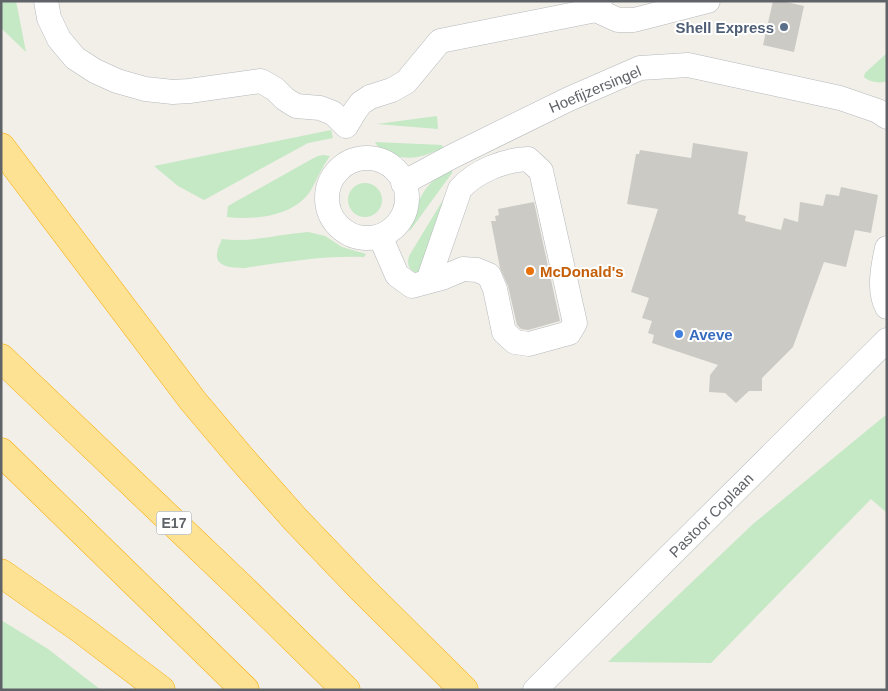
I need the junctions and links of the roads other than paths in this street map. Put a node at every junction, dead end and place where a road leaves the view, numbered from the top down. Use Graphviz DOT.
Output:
graph roads {
  1 [pos="46,1"];
  2 [pos="708,1"];
  3 [pos="598,6"];
  4 [pos="887,117"];
  5 [pos="346,126"];
  6 [pos="1,147"];
  7 [pos="354,160"];
  8 [pos="403,183"];
  9 [pos="380,236"];
  10 [pos="887,248"];
  11 [pos="428,281"];
  12 [pos="887,307"];
  13 [pos="887,340"];
  14 [pos="1,358"];
  15 [pos="1,452"];
  16 [pos="1,573"];
  17 [pos="161,690"];
  18 [pos="245,690"];
  19 [pos="346,690"];
  20 [pos="464,690"];
  21 [pos="535,690"];
  1 -- 5 [label="street"];
  2 -- 3 [label="street"];
  3 -- 5 [label="street"];
  4 -- 8 [label="street, Hoefijzersingel"];
  5 -- 7 [label="street"];
  6 -- 20 [label="highway"];
  7 -- 8 [label="street"];
  7 -- 9 [label="street"];
  8 -- 9 [label="street"];
  9 -- 11 [label="street"];
  10 -- 12 [label="street"];
  11 -- 11 [label="street"];
  13 -- 21 [label="street, Pastoor Coplaan"];
  14 -- 19 [label="highway, E17"];
  15 -- 18 [label="highway"];
  16 -- 17 [label="highway"];
}
